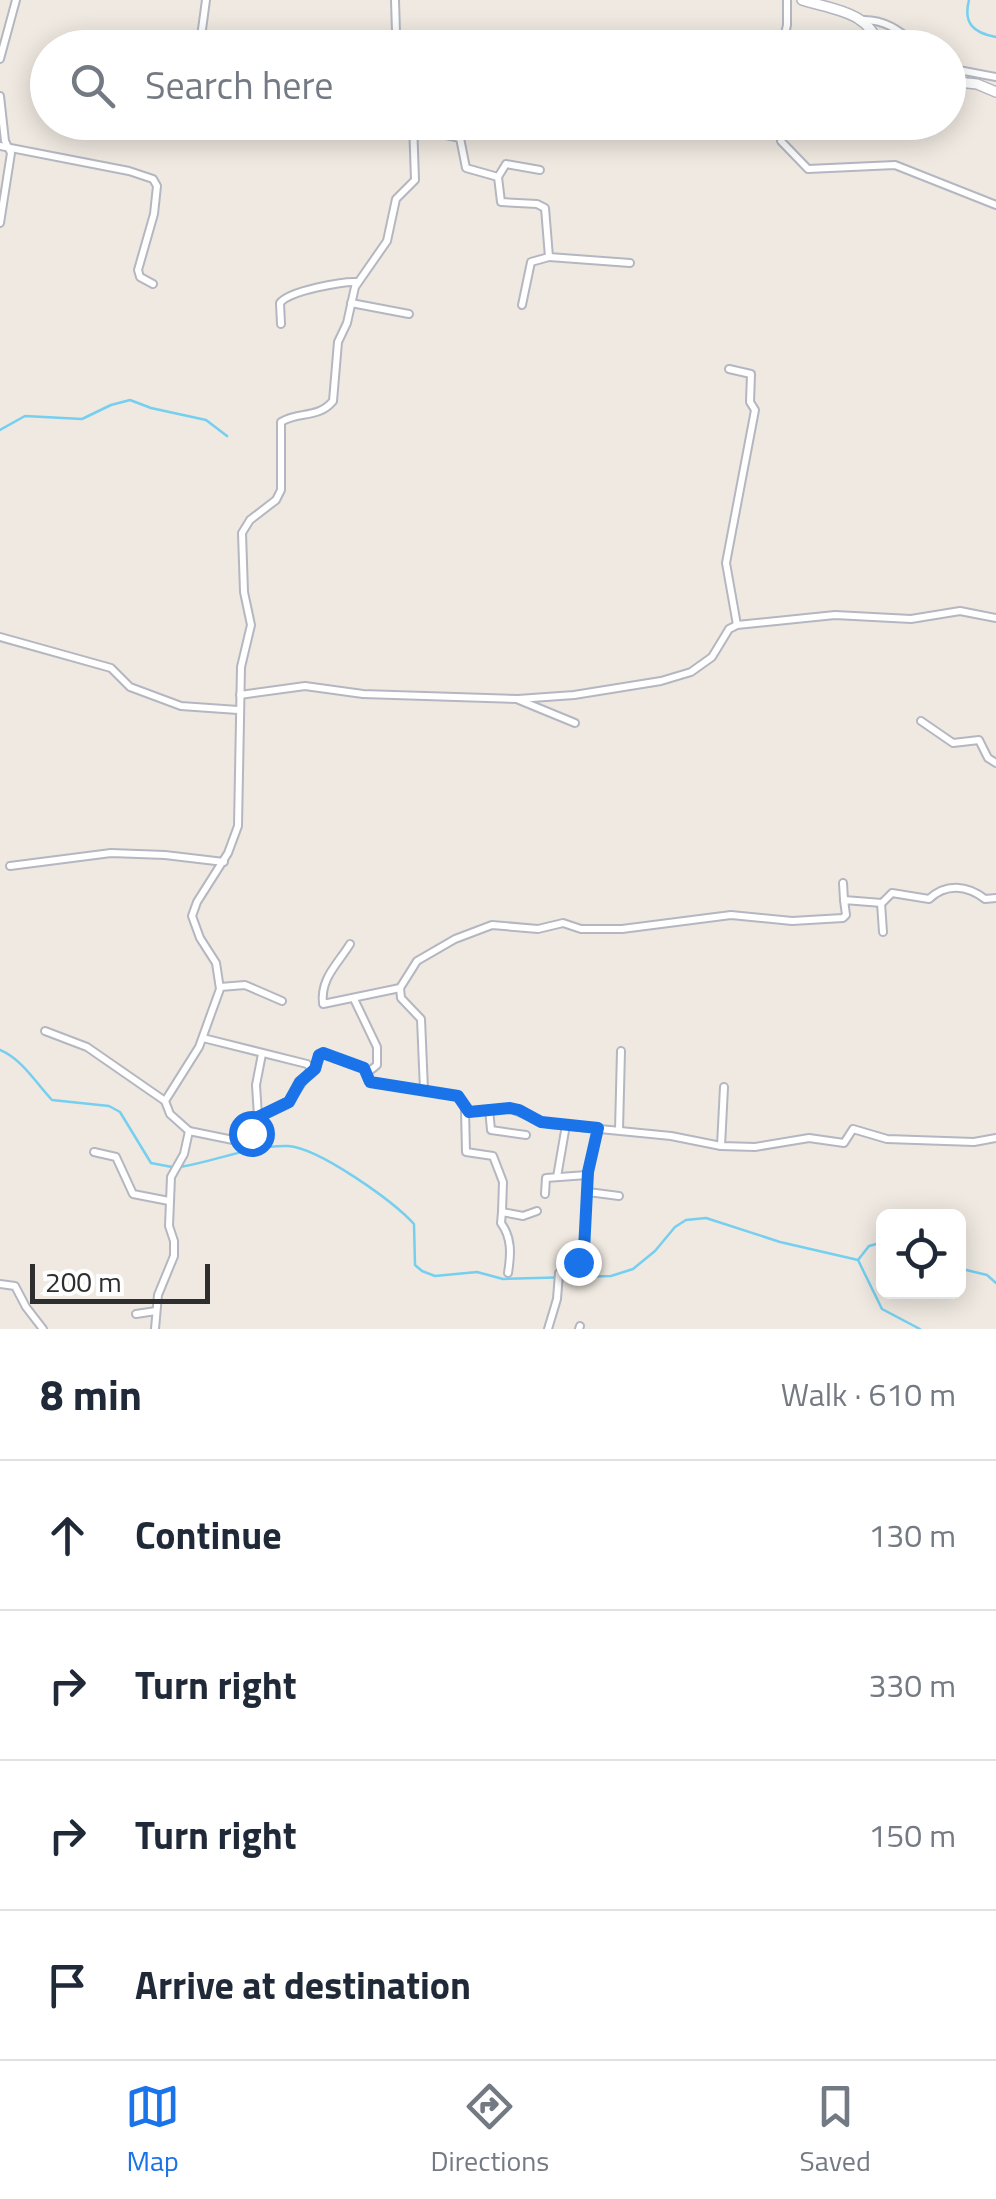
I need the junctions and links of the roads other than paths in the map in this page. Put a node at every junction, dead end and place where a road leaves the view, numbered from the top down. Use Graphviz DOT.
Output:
graph roads {
  1 [pos="16,0"];
  2 [pos="206,0"];
  3 [pos="394,0"];
  4 [pos="786,0"];
  5 [pos="802,0"];
  6 [pos="862,20"];
  7 [pos="202,30"];
  8 [pos="398,30"];
  9 [pos="786,30"];
  10 [pos="874,30"];
  11 [pos="895,30"];
  12 [pos="0,59"];
  13 [pos="966,71"];
  14 [pos="996,77"];
  15 [pos="966,83"];
  16 [pos="996,92"];
  17 [pos="0,96"];
  18 [pos="413,140"];
  19 [pos="460,140"];
  20 [pos="782,140"];
  21 [pos="4,147"];
  22 [pos="540,170"];
  23 [pos="498,177"];
  24 [pos="996,205"];
  25 [pos="0,223"];
  26 [pos="549,257"];
  27 [pos="630,263"];
  28 [pos="358,282"];
  29 [pos="153,284"];
  30 [pos="351,303"];
  31 [pos="522,306"];
  32 [pos="409,314"];
  33 [pos="281,324"];
  34 [pos="729,369"];
  35 [pos="996,618"];
  36 [pos="737,625"];
  37 [pos="0,637"];
  38 [pos="240,695"];
  39 [pos="518,699"];
  40 [pos="238,710"];
  41 [pos="921,721"];
  42 [pos="574,723"];
  43 [pos="996,763"];
  44 [pos="224,862"];
  45 [pos="10,866"];
  46 [pos="843,882"];
  47 [pos="996,898"];
  48 [pos="844,900"];
  49 [pos="881,903"];
  50 [pos="883,932"];
  51 [pos="350,944"];
  52 [pos="220,987"];
  53 [pos="400,988"];
  54 [pos="354,999"];
  55 [pos="282,1001"];
  56 [pos="45,1031"];
  57 [pos="203,1038"];
  58 [pos="621,1051"];
  59 [pos="262,1054"];
  60 [pos="313,1071"];
  61 [pos="366,1073"];
  62 [pos="724,1088"];
  63 [pos="424,1091"];
  64 [pos="165,1101"];
  65 [pos="465,1109"];
  66 [pos="489,1109"];
  67 [pos="258,1117"];
  68 [pos="566,1125"];
  69 [pos="598,1128"];
  70 [pos="190,1130"];
  71 [pos="619,1130"];
  72 [pos="526,1135"];
  73 [pos="996,1138"];
  74 [pos="721,1146"];
  75 [pos="94,1152"];
  76 [pos="588,1176"];
  77 [pos="557,1177"];
  78 [pos="588,1192"];
  79 [pos="545,1194"];
  80 [pos="619,1196"];
  81 [pos="169,1202"];
  82 [pos="537,1211"];
  83 [pos="502,1212"];
  84 [pos="508,1274"];
  85 [pos="0,1284"];
  86 [pos="156,1311"];
  87 [pos="136,1314"];
  88 [pos="43,1329"];
  89 [pos="156,1329"];
  90 [pos="548,1329"];
  1 -- 12 [label="street"];
  2 -- 7 [label="street"];
  3 -- 8 [label="street"];
  4 -- 9 [label="street"];
  5 -- 6 [label="street"];
  6 -- 10 [label="street"];
  6 -- 11 [label="street"];
  13 -- 14 [label="street"];
  15 -- 16 [label="street"];
  17 -- 21 [label="street"];
  18 -- 28 [label="street"];
  19 -- 23 [label="street"];
  20 -- 24 [label="street"];
  21 -- 25 [label="street"];
  21 -- 29 [label="street"];
  22 -- 23 [label="street"];
  23 -- 26 [label="street"];
  26 -- 27 [label="street"];
  26 -- 31 [label="street"];
  28 -- 30 [label="street"];
  28 -- 33 [label="street"];
  30 -- 32 [label="street"];
  30 -- 38 [label="street"];
  34 -- 36 [label="street"];
  35 -- 36 [label="street"];
  36 -- 39 [label="street"];
  37 -- 40 [label="street"];
  38 -- 39 [label="street"];
  38 -- 40 [label="street"];
  39 -- 42 [label="street"];
  40 -- 44 [label="street"];
  41 -- 43 [label="street"];
  44 -- 45 [label="street"];
  44 -- 52 [label="street"];
  46 -- 48 [label="street"];
  47 -- 49 [label="street"];
  48 -- 49 [label="street"];
  48 -- 53 [label="street"];
  49 -- 50 [label="street"];
  51 -- 54 [label="street"];
  52 -- 55 [label="street"];
  52 -- 57 [label="street"];
  53 -- 54 [label="street"];
  53 -- 63 [label="street"];
  54 -- 61 [label="street"];
  56 -- 64 [label="street"];
  57 -- 59 [label="street"];
  57 -- 64 [label="street"];
  58 -- 71 [label="street"];
  59 -- 60 [label="street"];
  59 -- 67 [label="street"];
  60 -- 61 [label="street"];
  60 -- 67 [label="street"];
  61 -- 63 [label="street"];
  62 -- 74 [label="street"];
  63 -- 65 [label="street"];
  64 -- 70 [label="street"];
  65 -- 66 [label="street"];
  65 -- 83 [label="street"];
  66 -- 68 [label="street"];
  66 -- 72 [label="street"];
  67 -- 70 [label="street"];
  68 -- 69 [label="street"];
  68 -- 77 [label="street"];
  69 -- 71 [label="street"];
  69 -- 76 [label="street"];
  70 -- 81 [label="street"];
  71 -- 74 [label="street"];
  73 -- 74 [label="street"];
  75 -- 81 [label="street"];
  76 -- 77 [label="street"];
  76 -- 78 [label="street"];
  77 -- 79 [label="street"];
  78 -- 80 [label="street"];
  78 -- 90 [label="street"];
  81 -- 86 [label="street"];
  82 -- 83 [label="street"];
  83 -- 84 [label="street"];
  85 -- 88 [label="street"];
  86 -- 87 [label="street"];
  86 -- 89 [label="street"];
}
